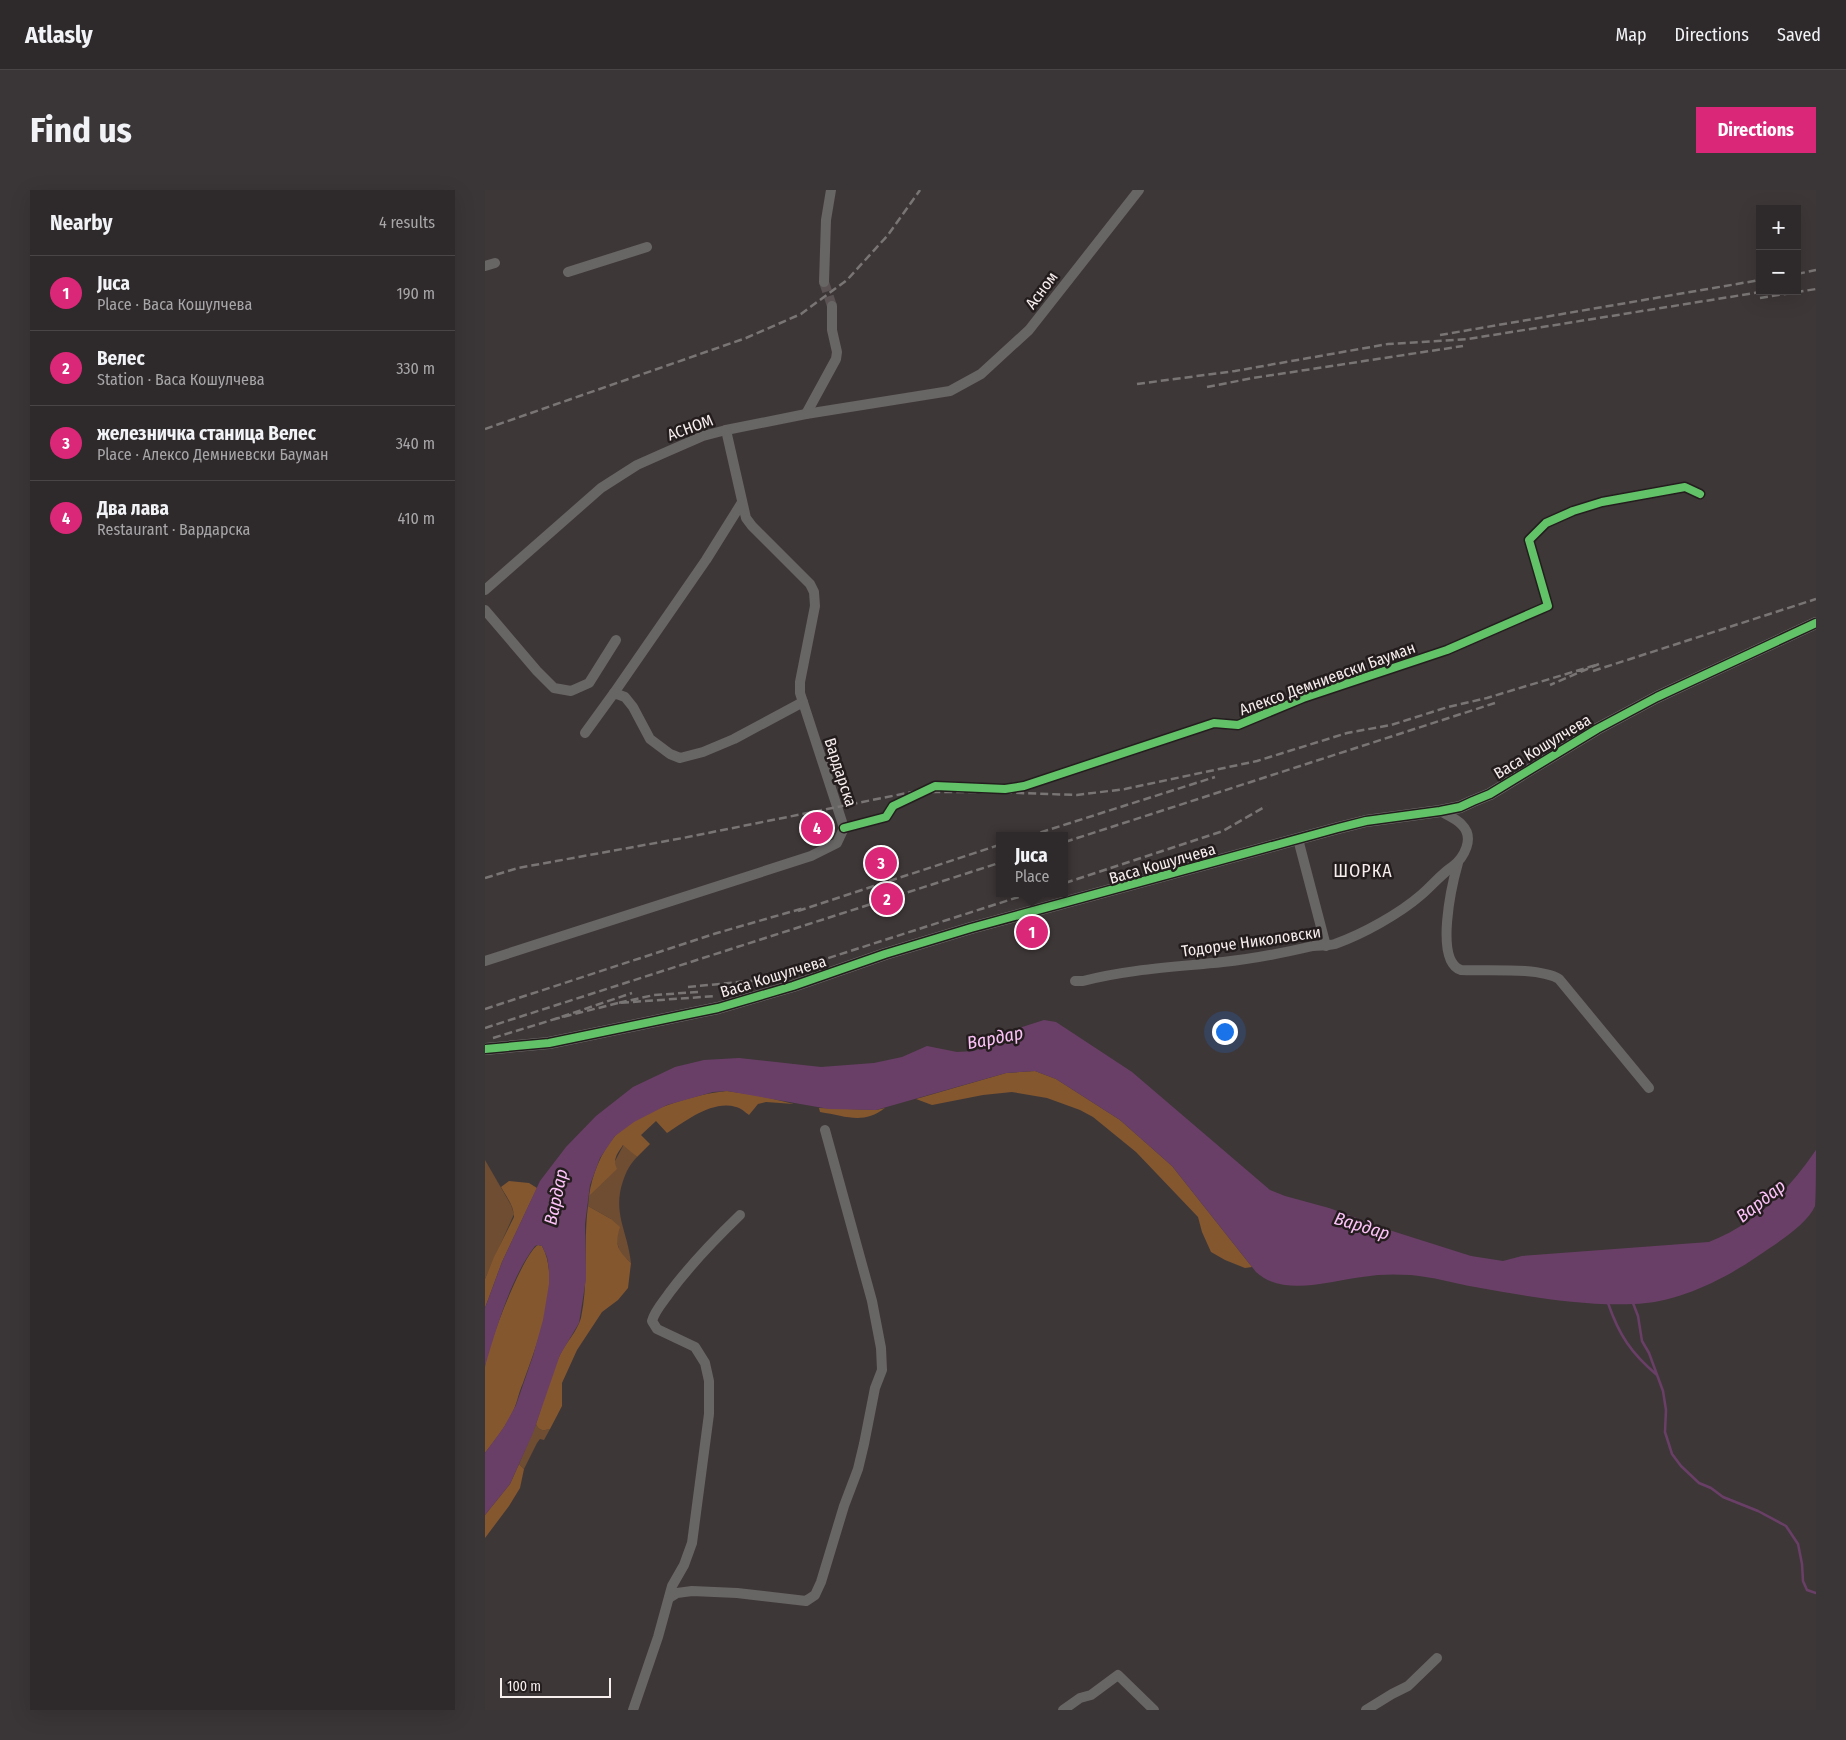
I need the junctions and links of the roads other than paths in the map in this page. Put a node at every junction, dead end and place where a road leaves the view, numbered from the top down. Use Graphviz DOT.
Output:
graph roads {
  1 [pos="831,190"];
  2 [pos="1139,190"];
  3 [pos="647,247"];
  4 [pos="495,262"];
  5 [pos="485,266"];
  6 [pos="568,272"];
  7 [pos="824,282"];
  8 [pos="832,306"];
  9 [pos="950,391"];
  10 [pos="806,414"];
  11 [pos="726,430"];
  12 [pos="1700,494"];
  13 [pos="741,504"];
  14 [pos="485,590"];
  15 [pos="485,610"];
  16 [pos="1816,624"];
  17 [pos="615,640"];
  18 [pos="614,693"];
  19 [pos="803,702"];
  20 [pos="585,733"];
  21 [pos="1440,811"];
  22 [pos="843,828"];
  23 [pos="1298,839"];
  24 [pos="1458,863"];
  25 [pos="1326,946"];
  26 [pos="485,961"];
  27 [pos="1075,981"];
  28 [pos="485,1049"];
  29 [pos="1649,1088"];
  30 [pos="825,1130"];
  31 [pos="740,1215"];
  32 [pos="669,1598"];
  33 [pos="1437,1658"];
  34 [pos="633,1710"];
  35 [pos="1063,1710"];
  36 [pos="1154,1710"];
  37 [pos="1366,1710"];
  1 -- 7 [label="street"];
  2 -- 9 [label="street, Асном"];
  3 -- 6 [label="street"];
  4 -- 5 [label="street"];
  8 -- 10 [label="street"];
  9 -- 10 [label="street, АСНОМ"];
  10 -- 11 [label="street, АСНОМ"];
  11 -- 13 [label="street, Вардарска"];
  11 -- 14 [label="street, АСНОМ"];
  12 -- 22 [label="street, Алексо Демниевски Бауман"];
  13 -- 18 [label="street"];
  13 -- 19 [label="street, Вардарска"];
  15 -- 17 [label="street"];
  16 -- 21 [label="main road, Васа Кошулчева"];
  18 -- 19 [label="street"];
  18 -- 20 [label="street"];
  19 -- 22 [label="street, Вардарска"];
  21 -- 23 [label="main road, Васа Кошулчева"];
  21 -- 24 [label="street"];
  22 -- 26 [label="street, Вардарска"];
  23 -- 25 [label="street"];
  23 -- 28 [label="main road, Васа Кошулчева"];
  24 -- 25 [label="street, Тодорче Николовски"];
  24 -- 29 [label="street"];
  25 -- 27 [label="street, Тодорче Николовски"];
  30 -- 32 [label="street"];
  31 -- 32 [label="street"];
  32 -- 34 [label="street"];
  33 -- 37 [label="street"];
  35 -- 36 [label="street"];
}
